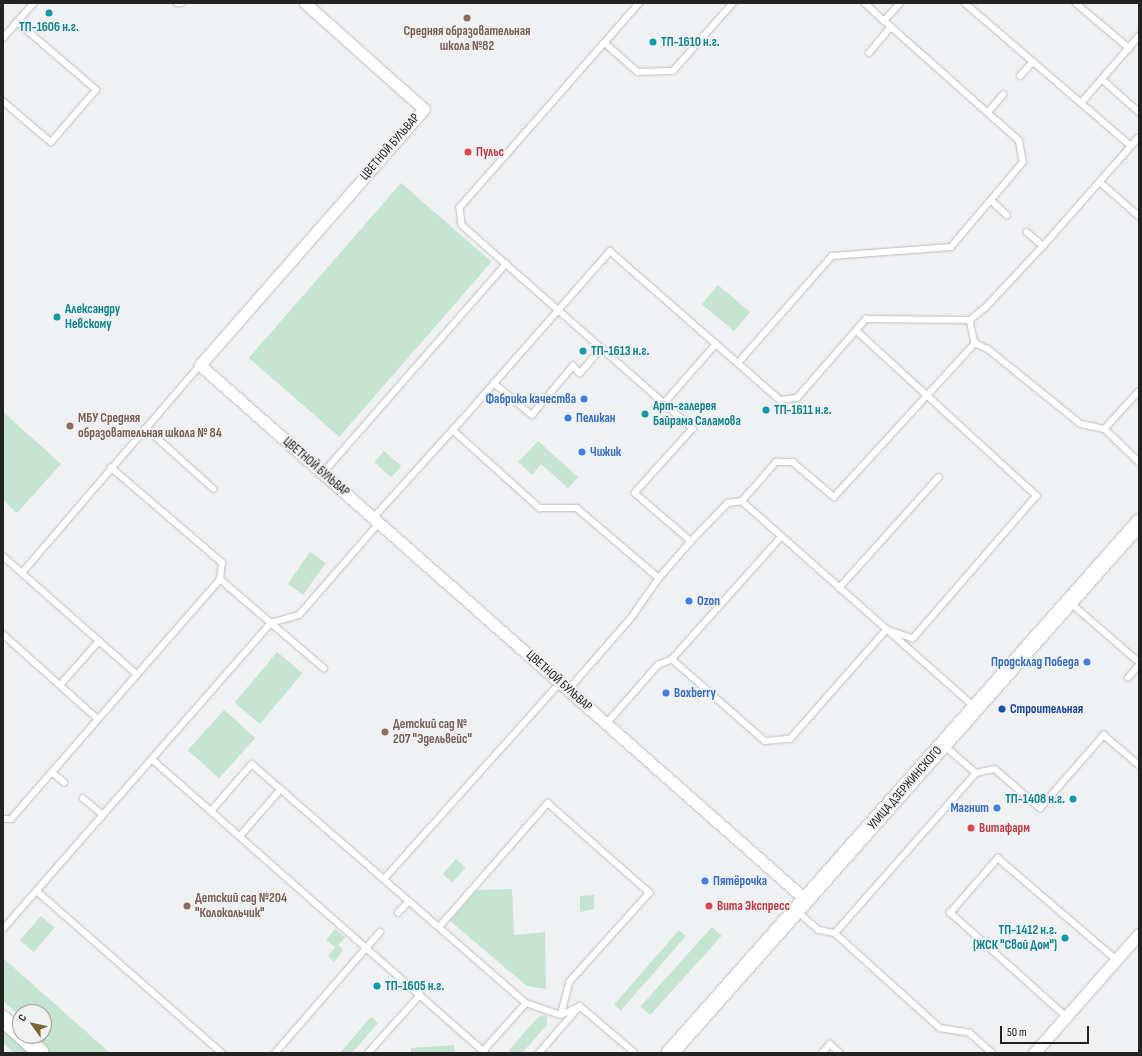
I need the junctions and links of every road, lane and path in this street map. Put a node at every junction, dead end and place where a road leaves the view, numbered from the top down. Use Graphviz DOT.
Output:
graph roads {
  1 [pos="34,3"];
  2 [pos="177,3"];
  3 [pos="181,3"];
  4 [pos="305,3"];
  5 [pos="640,3"];
  6 [pos="733,3"];
  7 [pos="864,3"];
  8 [pos="900,3"];
  9 [pos="965,3"];
  10 [pos="1076,3"];
  11 [pos="884,21"];
  12 [pos="17,22"];
  13 [pos="891,27"];
  14 [pos="1139,36"];
  15 [pos="3,38"];
  16 [pos="605,44"];
  17 [pos="1129,48"];
  18 [pos="869,53"];
  19 [pos="1032,62"];
  20 [pos="1020,76"];
  21 [pos="1102,79"];
  22 [pos="1003,95"];
  23 [pos="3,101"];
  24 [pos="1081,104"];
  25 [pos="988,112"];
  26 [pos="1139,112"];
  27 [pos="1139,137"];
  28 [pos="1131,146"];
  29 [pos="1100,182"];
  30 [pos="991,200"];
  31 [pos="1007,215"];
  32 [pos="1139,216"];
  33 [pos="1027,232"];
  34 [pos="1043,246"];
  35 [pos="506,264"];
  36 [pos="558,310"];
  37 [pos="970,320"];
  38 [pos="856,331"];
  39 [pos="975,343"];
  40 [pos="716,344"];
  41 [pos="602,348"];
  42 [pos="738,363"];
  43 [pos="200,365"];
  44 [pos="494,383"];
  45 [pos="1139,392"];
  46 [pos="926,395"];
  47 [pos="665,402"];
  48 [pos="146,428"];
  49 [pos="1105,429"];
  50 [pos="453,430"];
  51 [pos="1139,462"];
  52 [pos="111,468"];
  53 [pos="323,473"];
  54 [pos="939,477"];
  55 [pos="214,489"];
  56 [pos="742,501"];
  57 [pos="377,519"];
  58 [pos="1139,523"];
  59 [pos="782,536"];
  60 [pos="691,541"];
  61 [pos="3,556"];
  62 [pos="22,573"];
  63 [pos="659,578"];
  64 [pos="220,579"];
  65 [pos="839,588"];
  66 [pos="1069,602"];
  67 [pos="272,622"];
  68 [pos="886,630"];
  69 [pos="3,634"];
  70 [pos="99,641"];
  71 [pos="672,659"];
  72 [pos="1139,662"];
  73 [pos="1139,665"];
  74 [pos="324,668"];
  75 [pos="136,674"];
  76 [pos="1128,678"];
  77 [pos="60,685"];
  78 [pos="565,686"];
  79 [pos="976,707"];
  80 [pos="98,719"];
  81 [pos="607,723"];
  82 [pos="943,744"];
  83 [pos="152,759"];
  84 [pos="1139,765"];
  85 [pos="52,772"];
  86 [pos="976,773"];
  87 [pos="64,782"];
  88 [pos="281,789"];
  89 [pos="83,798"];
  90 [pos="211,811"];
  91 [pos="104,815"];
  92 [pos="3,819"];
  93 [pos="240,836"];
  94 [pos="384,880"];
  95 [pos="36,891"];
  96 [pos="409,901"];
  97 [pos="802,905"];
  98 [pos="398,913"];
  99 [pos="439,927"];
  100 [pos="3,929"];
  101 [pos="380,932"];
  102 [pos="835,933"];
  103 [pos="1139,934"];
  104 [pos="367,948"];
  105 [pos="1117,960"];
  106 [pos="420,995"];
  107 [pos="526,1003"];
  108 [pos="580,1006"];
  109 [pos="561,1015"];
  110 [pos="1066,1017"];
  111 [pos="3,1019"];
  112 [pos="12,1027"];
  113 [pos="32,1044"];
  114 [pos="1039,1051"];
  115 [pos="484,1052"];
  116 [pos="42,1053"];
  117 [pos="222,1053"];
  118 [pos="275,1053"];
  119 [pos="368,1053"];
  120 [pos="539,1053"];
  121 [pos="635,1053"];
  122 [pos="670,1053"];
  123 [pos="822,1053"];
  124 [pos="840,1053"];
  125 [pos="992,1053"];
  1 -- 12 [label="lane"];
  2 -- 3 [label="lane"];
  4 -- 43 [label="street, ЦВЕТНОЙ БУЛЬВАР"];
  5 -- 16 [label="lane"];
  6 -- 16 [label="lane"];
  7 -- 11 [label="lane"];
  8 -- 11 [label="lane"];
  9 -- 19 [label="lane"];
  10 -- 17 [label="lane"];
  11 -- 13 [label="lane"];
  12 -- 15 [label="lane"];
  12 -- 23 [label="lane"];
  13 -- 18 [label="lane"];
  13 -- 25 [label="lane"];
  14 -- 17 [label="lane"];
  16 -- 35 [label="lane"];
  17 -- 21 [label="lane"];
  19 -- 20 [label="lane"];
  19 -- 24 [label="lane"];
  21 -- 24 [label="lane"];
  21 -- 26 [label="lane"];
  22 -- 25 [label="lane"];
  24 -- 28 [label="lane"];
  25 -- 30 [label="lane"];
  27 -- 28 [label="lane"];
  28 -- 29 [label="lane"];
  29 -- 32 [label="lane"];
  29 -- 34 [label="lane"];
  30 -- 31 [label="lane"];
  30 -- 42 [label="lane"];
  33 -- 34 [label="lane"];
  34 -- 37 [label="lane"];
  35 -- 36 [label="lane"];
  35 -- 53 [label="lane"];
  36 -- 40 [label="lane"];
  36 -- 41 [label="lane"];
  36 -- 44 [label="lane"];
  37 -- 38 [label="lane"];
  37 -- 39 [label="lane"];
  38 -- 42 [label="lane"];
  38 -- 46 [label="lane"];
  39 -- 46 [label="lane"];
  39 -- 49 [label="lane"];
  40 -- 42 [label="lane"];
  40 -- 47 [label="lane"];
  41 -- 44 [label="lane"];
  41 -- 47 [label="lane"];
  43 -- 48 [label="lane"];
  43 -- 53 [label="street, ЦВЕТНОЙ БУЛЬВАР"];
  44 -- 50 [label="lane"];
  45 -- 49 [label="lane"];
  46 -- 56 [label="lane"];
  46 -- 68 [label="lane"];
  47 -- 60 [label="lane"];
  48 -- 52 [label="lane"];
  48 -- 55 [label="lane"];
  49 -- 51 [label="lane"];
  50 -- 57 [label="lane"];
  50 -- 63 [label="lane"];
  52 -- 62 [label="lane"];
  52 -- 64 [label="lane"];
  53 -- 57 [label="street, ЦВЕТНОЙ БУЛЬВАР"];
  54 -- 65 [label="lane"];
  56 -- 59 [label="lane"];
  56 -- 60 [label="lane"];
  57 -- 67 [label="lane"];
  57 -- 78 [label="street, ЦВЕТНОЙ БУЛЬВАР"];
  58 -- 66 [label="main road, УЛИЦА ДЗЕРЖИНСКОГО"];
  59 -- 65 [label="lane"];
  59 -- 71 [label="lane"];
  60 -- 63 [label="lane"];
  61 -- 62 [label="lane"];
  62 -- 70 [label="lane"];
  63 -- 78 [label="lane"];
  64 -- 67 [label="lane"];
  64 -- 75 [label="lane"];
  65 -- 68 [label="lane"];
  66 -- 72 [label="lane"];
  66 -- 79 [label="main road, УЛИЦА ДЗЕРЖИНСКОГО"];
  67 -- 74 [label="lane"];
  67 -- 83 [label="lane"];
  68 -- 71 [label="lane"];
  68 -- 79 [label="lane"];
  69 -- 77 [label="lane"];
  70 -- 75 [label="lane"];
  70 -- 77 [label="lane"];
  71 -- 81 [label="lane"];
  73 -- 76 [label="lane"];
  75 -- 80 [label="lane"];
  77 -- 80 [label="lane"];
  78 -- 81 [label="street, ЦВЕТНОЙ БУЛЬВАР"];
  78 -- 94 [label="lane"];
  79 -- 82 [label="main road, УЛИЦА ДЗЕРЖИНСКОГО"];
  80 -- 85 [label="lane"];
  81 -- 97 [label="street, ЦВЕТНОЙ БУЛЬВАР"];
  82 -- 86 [label="lane"];
  82 -- 97 [label="main road, УЛИЦА ДЗЕРЖИНСКОГО"];
  83 -- 90 [label="lane"];
  83 -- 91 [label="lane"];
  84 -- 86 [label="lane"];
  85 -- 87 [label="lane"];
  85 -- 92 [label="lane"];
  86 -- 102 [label="lane"];
  88 -- 90 [label="lane"];
  88 -- 93 [label="lane"];
  88 -- 94 [label="lane"];
  89 -- 91 [label="lane"];
  90 -- 93 [label="lane"];
  91 -- 95 [label="lane"];
  93 -- 104 [label="lane"];
  94 -- 96 [label="lane"];
  95 -- 100 [label="lane"];
  95 -- 117 [label="lane"];
  96 -- 98 [label="lane"];
  96 -- 99 [label="lane"];
  97 -- 102 [label="lane"];
  97 -- 122 [label="main road, УЛИЦА ДЗЕРЖИНСКОГО"];
  99 -- 107 [label="lane"];
  99 -- 109 [label="lane"];
  101 -- 104 [label="lane"];
  102 -- 125 [label="lane"];
  103 -- 105 [label="street"];
  104 -- 106 [label="lane"];
  104 -- 118 [label="lane"];
  105 -- 110 [label="street"];
  105 -- 110 [label="lane"];
  106 -- 115 [label="lane"];
  106 -- 119 [label="lane"];
  107 -- 109 [label="lane"];
  107 -- 115 [label="lane"];
  108 -- 109 [label="lane"];
  108 -- 120 [label="lane"];
  108 -- 121 [label="lane"];
  110 -- 114 [label="street"];
  111 -- 112 [label="main road"];
  113 -- 116 [label="main road"];
  123 -- 124 [label="lane"];
}
